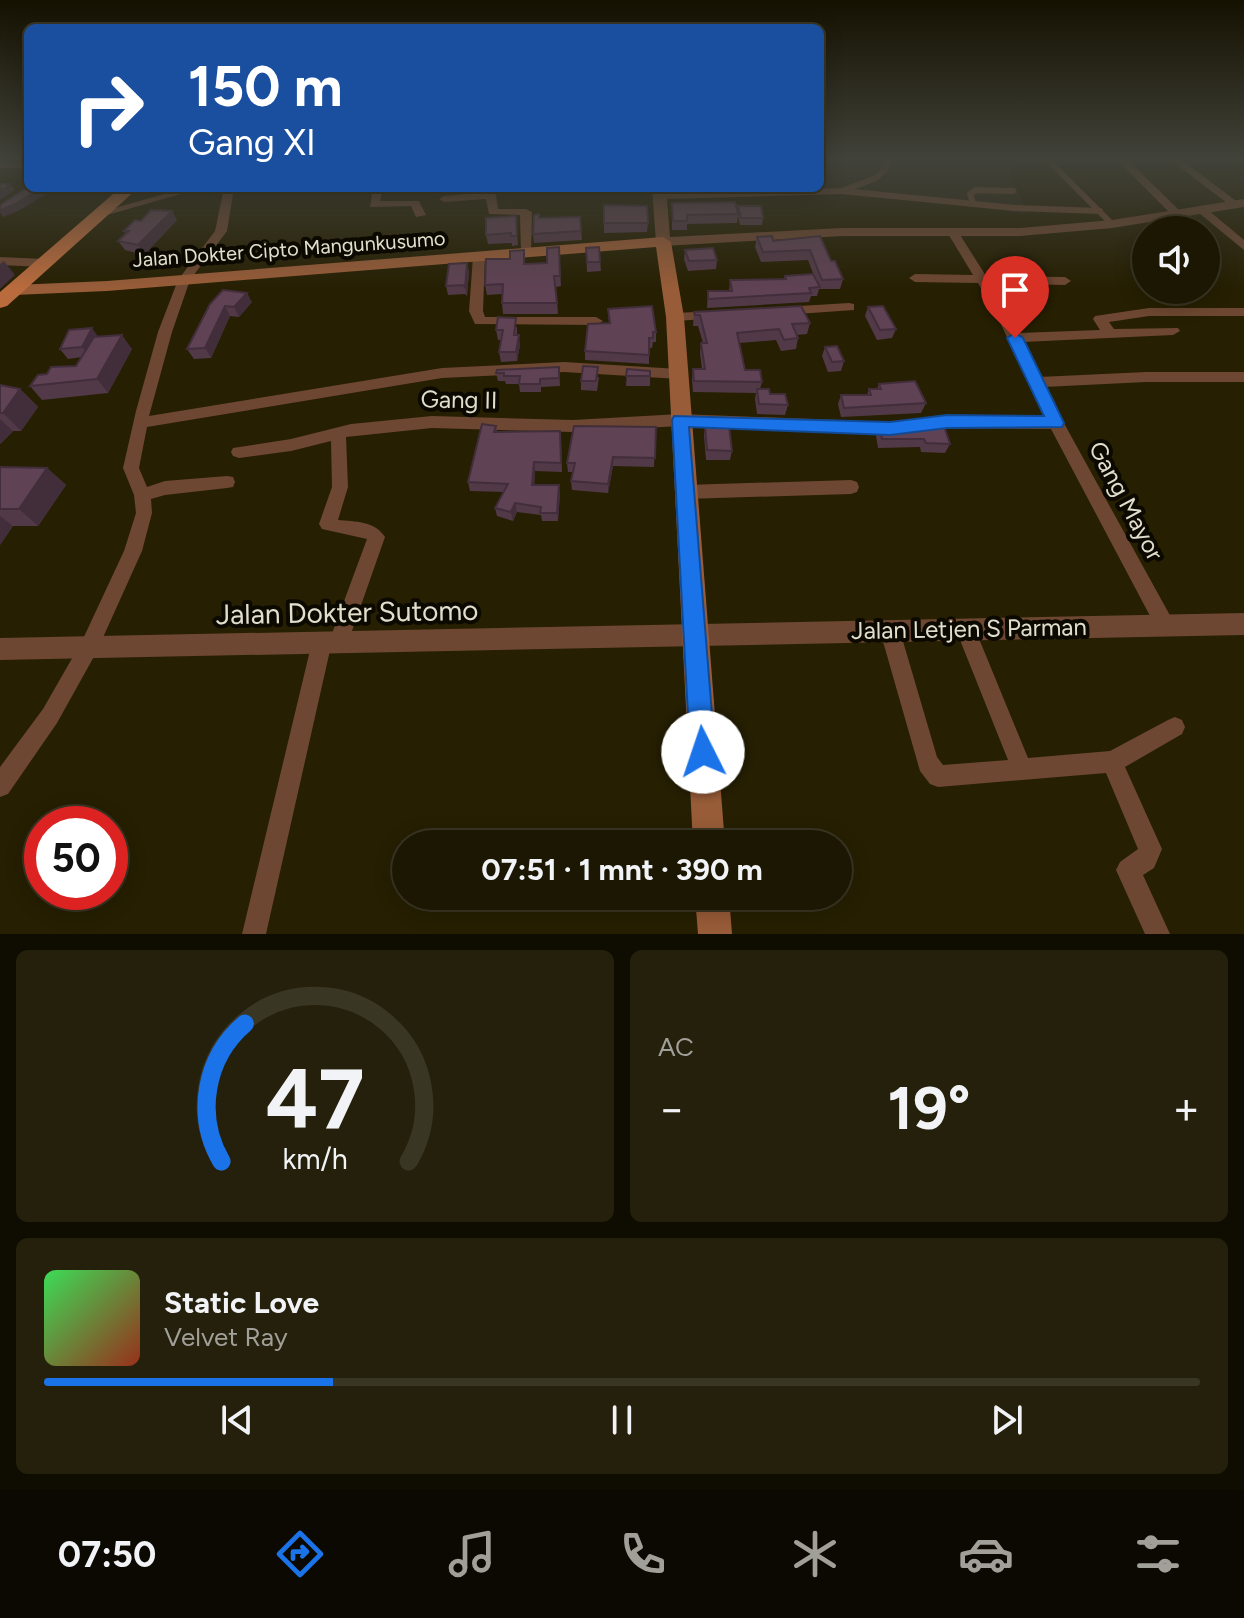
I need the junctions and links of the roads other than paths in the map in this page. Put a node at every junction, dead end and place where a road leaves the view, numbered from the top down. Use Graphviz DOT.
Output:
graph roads {
  1 [pos="114,202"];
  2 [pos="140,202"];
  3 [pos="226,202"];
  4 [pos="375,202"];
  5 [pos="493,202"];
  6 [pos="661,202"];
  7 [pos="958,202"];
  8 [pos="1090,202"];
  9 [pos="1164,202"];
  10 [pos="973,203"];
  11 [pos="1239,204"];
  12 [pos="104,210"];
  13 [pos="1100,211"];
  14 [pos="1203,211"];
  15 [pos="420,215"];
  16 [pos="1178,215"];
  17 [pos="1112,224"];
  18 [pos="953,232"];
  19 [pos="663,242"];
  20 [pos="1244,246"];
  21 [pos="527,252"];
  22 [pos="479,257"];
  23 [pos="0,261"];
  24 [pos="44,263"];
  25 [pos="915,278"];
  26 [pos="979,278"];
  27 [pos="184,280"];
  28 [pos="1065,281"];
  29 [pos="7,296"];
  30 [pos="849,307"];
  31 [pos="770,311"];
  32 [pos="1244,312"];
  33 [pos="738,313"];
  34 [pos="675,317"];
  35 [pos="596,321"];
  36 [pos="1173,331"];
  37 [pos="1110,334"];
  38 [pos="1015,338"];
  39 [pos="679,374"];
  40 [pos="1244,377"];
  41 [pos="1034,382"];
  42 [pos="680,420"];
  43 [pos="140,423"];
  44 [pos="1056,423"];
  45 [pos="338,433"];
  46 [pos="239,452"];
  47 [pos="227,482"];
  48 [pos="851,487"];
  49 [pos="685,492"];
  50 [pos="142,495"];
  51 [pos="1244,624"];
  52 [pos="1165,625"];
  53 [pos="966,630"];
  54 [pos="890,631"];
  55 [pos="695,633"];
  56 [pos="330,642"];
  57 [pos="89,647"];
  58 [pos="0,649"];
  59 [pos="1175,727"];
  60 [pos="1112,762"];
  61 [pos="1023,771"];
  62 [pos="0,786"];
  63 [pos="708,830"];
  64 [pos="713,910"];
  65 [pos="254,934"];
  66 [pos="715,934"];
  67 [pos="1158,934"];
  1 -- 12 [label="main road"];
  2 -- 12 [label="street"];
  3 -- 27 [label="street"];
  4 -- 15 [label="street"];
  5 -- 21 [label="street"];
  6 -- 19 [label="street"];
  7 -- 10 [label="lane"];
  8 -- 13 [label="lane"];
  9 -- 16 [label="street"];
  10 -- 13 [label="lane"];
  11 -- 14 [label="street"];
  12 -- 24 [label="main road"];
  13 -- 17 [label="lane"];
  14 -- 16 [label="street"];
  14 -- 20 [label="street"];
  16 -- 17 [label="street"];
  17 -- 18 [label="street"];
  18 -- 19 [label="street"];
  18 -- 26 [label="street, Gang Mayor"];
  19 -- 21 [label="main road, Jalan Dokter Cipto Mangunkusumo"];
  19 -- 34 [label="main road"];
  21 -- 22 [label="main road, Jalan Dokter Cipto Mangunkusumo"];
  22 -- 27 [label="main road, Jalan Dokter Cipto Mangunkusumo"];
  22 -- 35 [label="street"];
  23 -- 24 [label="street"];
  24 -- 29 [label="main road"];
  25 -- 26 [label="street"];
  26 -- 28 [label="street"];
  26 -- 38 [label="street, Gang Mayor"];
  27 -- 29 [label="main road, Jalan Dokter Cipto Mangunkusumo"];
  27 -- 43 [label="street"];
  30 -- 31 [label="street"];
  32 -- 37 [label="street"];
  33 -- 34 [label="street"];
  34 -- 39 [label="main road"];
  36 -- 37 [label="street"];
  37 -- 38 [label="street"];
  38 -- 41 [label="street, Gang Mayor"];
  39 -- 42 [label="main road"];
  39 -- 43 [label="street"];
  40 -- 41 [label="street"];
  41 -- 44 [label="street, Gang Mayor"];
  42 -- 44 [label="street, Gang II"];
  42 -- 45 [label="street, Gang II"];
  42 -- 49 [label="main road"];
  43 -- 50 [label="street"];
  44 -- 52 [label="street, Gang Mayor"];
  45 -- 46 [label="street, Gang II"];
  45 -- 56 [label="street"];
  47 -- 50 [label="street"];
  48 -- 49 [label="street"];
  49 -- 55 [label="main road"];
  50 -- 57 [label="street"];
  51 -- 52 [label="street, Jalan Letjen S Parman"];
  52 -- 53 [label="street, Jalan Letjen S Parman"];
  53 -- 54 [label="street, Jalan Letjen S Parman"];
  53 -- 61 [label="street"];
  54 -- 55 [label="street, Jalan Letjen S Parman"];
  54 -- 61 [label="street"];
  55 -- 56 [label="street, Jalan Dokter Sutomo"];
  55 -- 63 [label="main road"];
  56 -- 57 [label="street, Jalan Dokter Sutomo"];
  56 -- 65 [label="street"];
  57 -- 58 [label="street, Jalan Dokter Sutomo"];
  57 -- 62 [label="street"];
  59 -- 60 [label="street"];
  60 -- 61 [label="street"];
  60 -- 67 [label="street"];
  64 -- 66 [label="main road"];
}
